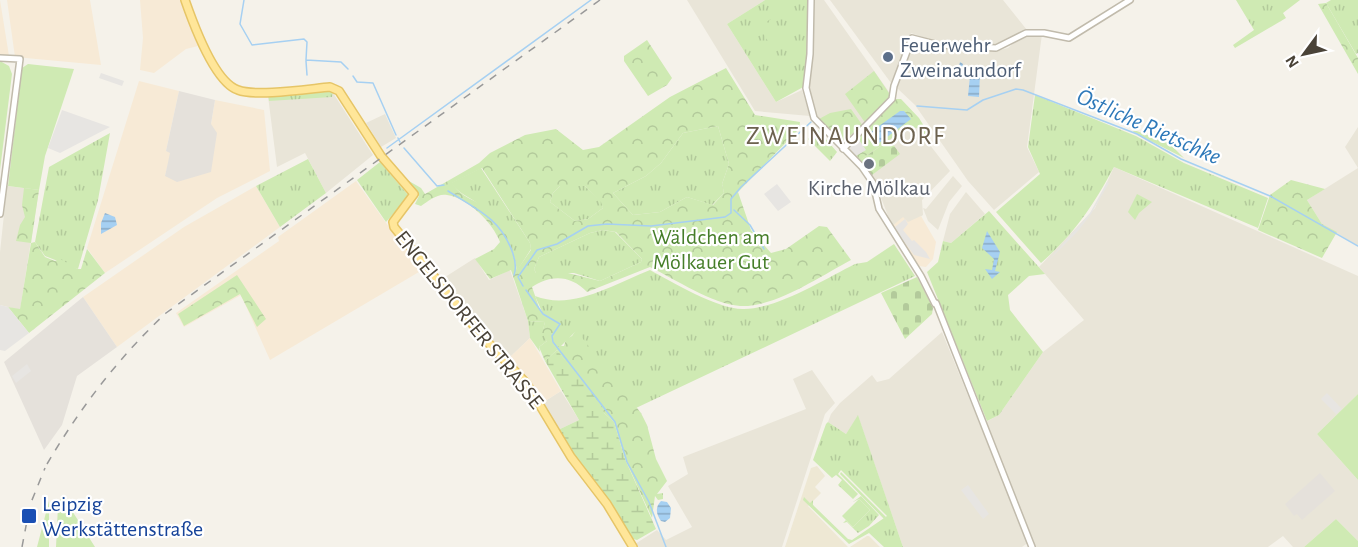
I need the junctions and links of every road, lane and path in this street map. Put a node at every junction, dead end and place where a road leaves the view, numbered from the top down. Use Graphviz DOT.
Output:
graph roads {
  1 [pos="185,0"];
  2 [pos="811,0"];
  3 [pos="1130,0"];
  4 [pos="0,58"];
  5 [pos="13,59"];
  6 [pos="16,86"];
  7 [pos="843,149"];
  8 [pos="0,214"];
  9 [pos="633,547"];
  10 [pos="1032,547"];
  1 -- 9 [label="main road, ENGELSDORFER STRASSE"];
  2 -- 7 [label="street"];
  3 -- 7 [label="street"];
  4 -- 5 [label="street"];
  5 -- 6 [label="street"];
  5 -- 6 [label="street"];
  6 -- 8 [label="street"];
  7 -- 10 [label="street"];
}
